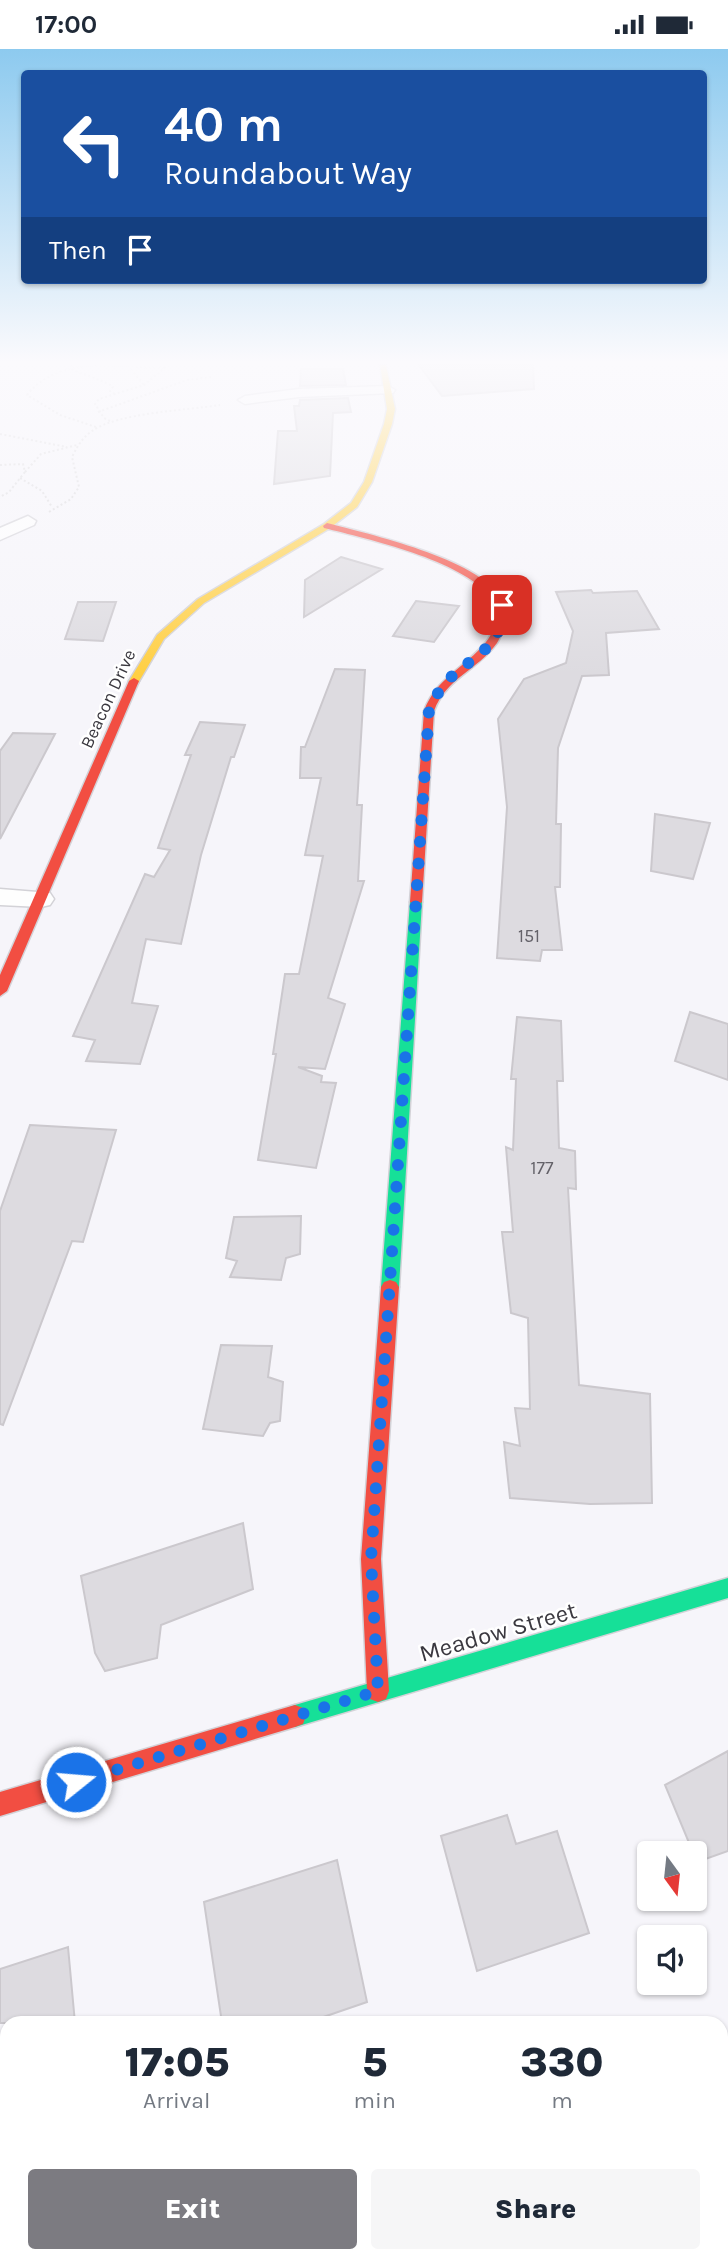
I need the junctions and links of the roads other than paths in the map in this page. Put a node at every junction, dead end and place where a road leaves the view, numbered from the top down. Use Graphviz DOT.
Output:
graph roads {
  1 [pos="373,468"];
  2 [pos="28,520"];
  3 [pos="327,526"];
  4 [pos="0,535"];
  5 [pos="0,897"];
  6 [pos="41,899"];
  7 [pos="0,991"];
  8 [pos="728,1588"];
  9 [pos="378,1691"];
  10 [pos="0,1804"];
  1 -- 3 [label="street, Beacon Drive"];
  2 -- 4 [label="street"];
  3 -- 6 [label="street, Beacon Drive"];
  3 -- 9 [label="street"];
  5 -- 6 [label="street"];
  6 -- 7 [label="street, Beacon Drive"];
  8 -- 9 [label="street, Meadow Street"];
  9 -- 10 [label="street, Meadow Street"];
}
